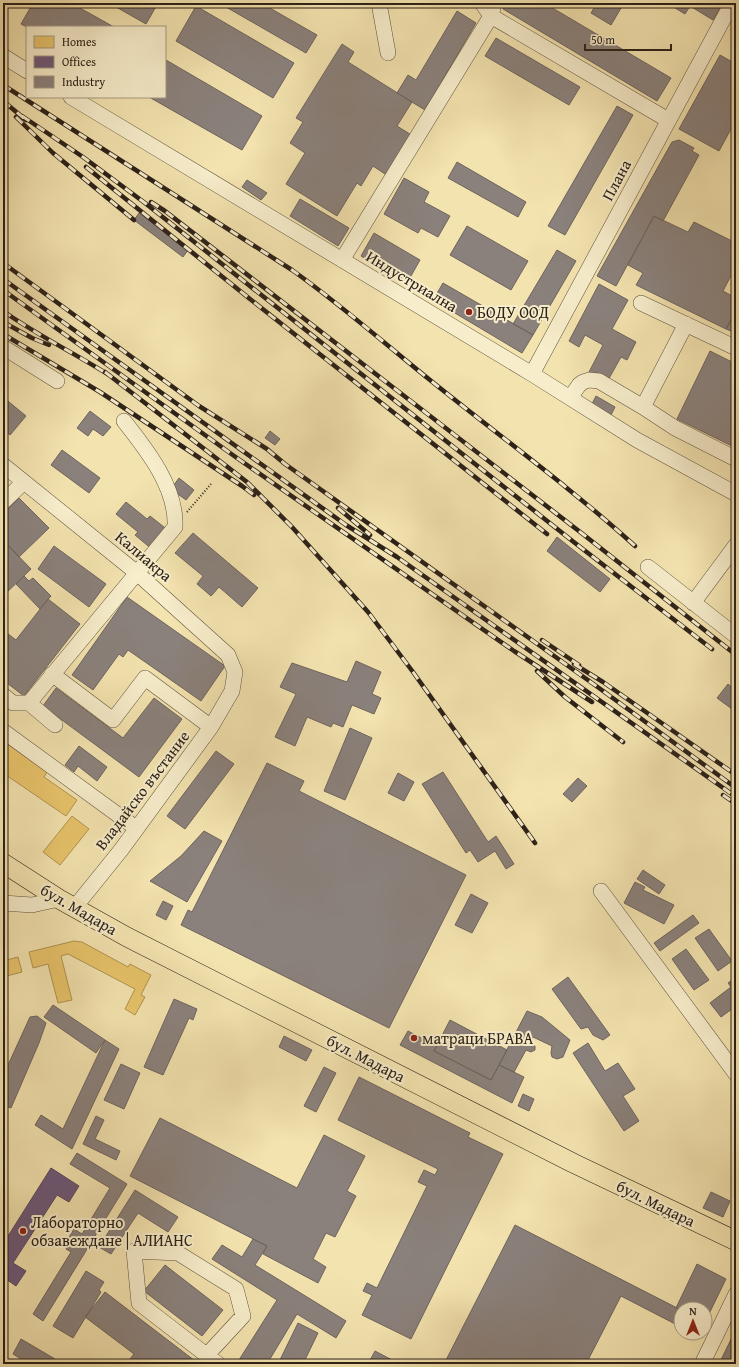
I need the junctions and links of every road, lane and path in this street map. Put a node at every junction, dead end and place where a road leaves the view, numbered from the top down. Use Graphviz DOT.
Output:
graph roads {
  1 [pos="379,3"];
  2 [pos="482,3"];
  3 [pos="732,3"];
  4 [pos="493,9"];
  5 [pos="388,53"];
  6 [pos="3,56"];
  7 [pos="26,69"];
  8 [pos="73,98"];
  9 [pos="668,120"];
  10 [pos="342,260"];
  11 [pos="641,303"];
  12 [pos="686,324"];
  13 [pos="3,347"];
  14 [pos="736,348"];
  15 [pos="532,374"];
  16 [pos="57,381"];
  17 [pos="570,398"];
  18 [pos="643,407"];
  19 [pos="124,421"];
  20 [pos="736,459"];
  21 [pos="3,465"];
  22 [pos="24,482"];
  23 [pos="211,484"];
  24 [pos="736,494"];
  25 [pos="3,502"];
  26 [pos="175,527"];
  27 [pos="736,545"];
  28 [pos="648,567"];
  29 [pos="137,573"];
  30 [pos="693,602"];
  31 [pos="736,636"];
  32 [pos="52,674"];
  33 [pos="232,691"];
  34 [pos="3,694"];
  35 [pos="29,703"];
  36 [pos="55,725"];
  37 [pos="211,727"];
  38 [pos="3,731"];
  39 [pos="136,828"];
  40 [pos="3,863"];
  41 [pos="601,891"];
  42 [pos="3,902"];
  43 [pos="67,903"];
  44 [pos="32,905"];
  45 [pos="3,915"];
  46 [pos="736,1074"];
  47 [pos="736,1241"];
  48 [pos="736,1294"];
  49 [pos="213,1359"];
  50 [pos="702,1364"];
  1 -- 5 [label="street"];
  2 -- 4 [label="street"];
  3 -- 9 [label="street, Плана"];
  4 -- 9 [label="street"];
  4 -- 10 [label="street"];
  6 -- 7 [label="street"];
  8 -- 10 [label="street, Индустриална"];
  9 -- 15 [label="street, Плана"];
  10 -- 15 [label="street, Индустриална"];
  11 -- 12 [label="street"];
  12 -- 14 [label="street"];
  12 -- 18 [label="street"];
  13 -- 16 [label="street"];
  15 -- 17 [label="street, Индустриална"];
  17 -- 18 [label="street"];
  17 -- 24 [label="street, Индустриална"];
  18 -- 20 [label="street"];
  19 -- 26 [label="street"];
  21 -- 22 [label="street, Калиакра"];
  22 -- 25 [label="street"];
  22 -- 29 [label="street, Калиакра"];
  23 -- 26 [label="path"];
  26 -- 29 [label="street"];
  27 -- 30 [label="street"];
  28 -- 30 [label="street"];
  29 -- 32 [label="street"];
  29 -- 33 [label="street, Калиакра"];
  30 -- 31 [label="street"];
  32 -- 35 [label="street"];
  32 -- 37 [label="street"];
  33 -- 37 [label="street, Владайско въстание"];
  34 -- 35 [label="street"];
  35 -- 36 [label="street"];
  37 -- 39 [label="street, Владайско въстание"];
  38 -- 39 [label="street"];
  39 -- 43 [label="street, Владайско въстание"];
  40 -- 43 [label="main road, бул. Мадара"];
  41 -- 46 [label="street"];
  42 -- 44 [label="street"];
  43 -- 44 [label="street"];
  43 -- 47 [label="main road, бул. Мадара"];
  44 -- 45 [label="street"];
  48 -- 50 [label="street"];
  49 -- 49 [label="street"];
}
